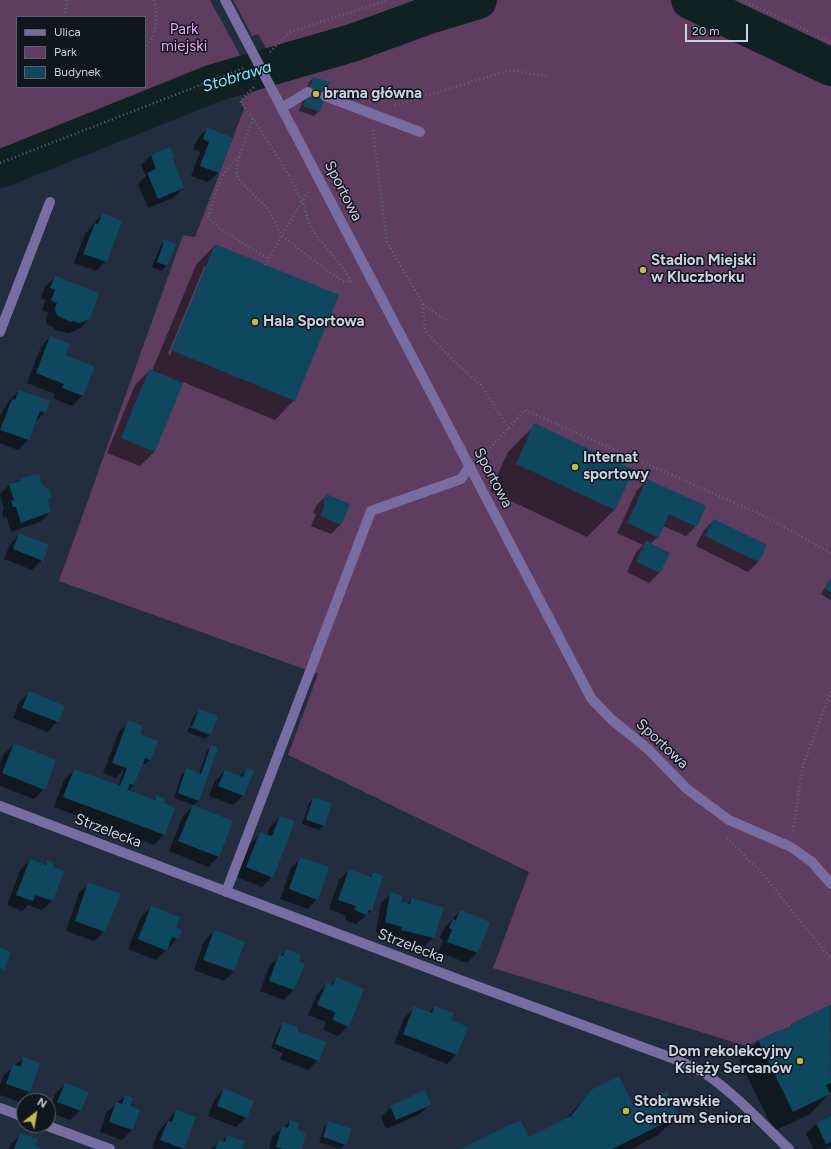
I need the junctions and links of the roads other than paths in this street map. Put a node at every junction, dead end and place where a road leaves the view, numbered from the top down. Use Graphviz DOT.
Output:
graph roads {
  1 [pos="225,0"];
  2 [pos="308,92"];
  3 [pos="325,96"];
  4 [pos="283,107"];
  5 [pos="420,132"];
  6 [pos="50,202"];
  7 [pos="0,332"];
  8 [pos="470,466"];
  9 [pos="0,806"];
  10 [pos="831,884"];
  11 [pos="226,892"];
  12 [pos="0,1108"];
  13 [pos="16,1114"];
  14 [pos="56,1129"];
  15 [pos="110,1149"];
  16 [pos="789,1149"];
  1 -- 4 [label="street, Sportowa"];
  2 -- 4 [label="street"];
  3 -- 5 [label="street"];
  4 -- 8 [label="street, Sportowa"];
  6 -- 7 [label="street"];
  8 -- 10 [label="street, Sportowa"];
  8 -- 11 [label="street"];
  9 -- 11 [label="street, Strzelecka"];
  11 -- 16 [label="street, Strzelecka"];
  12 -- 13 [label="street"];
  14 -- 15 [label="street"];
}
